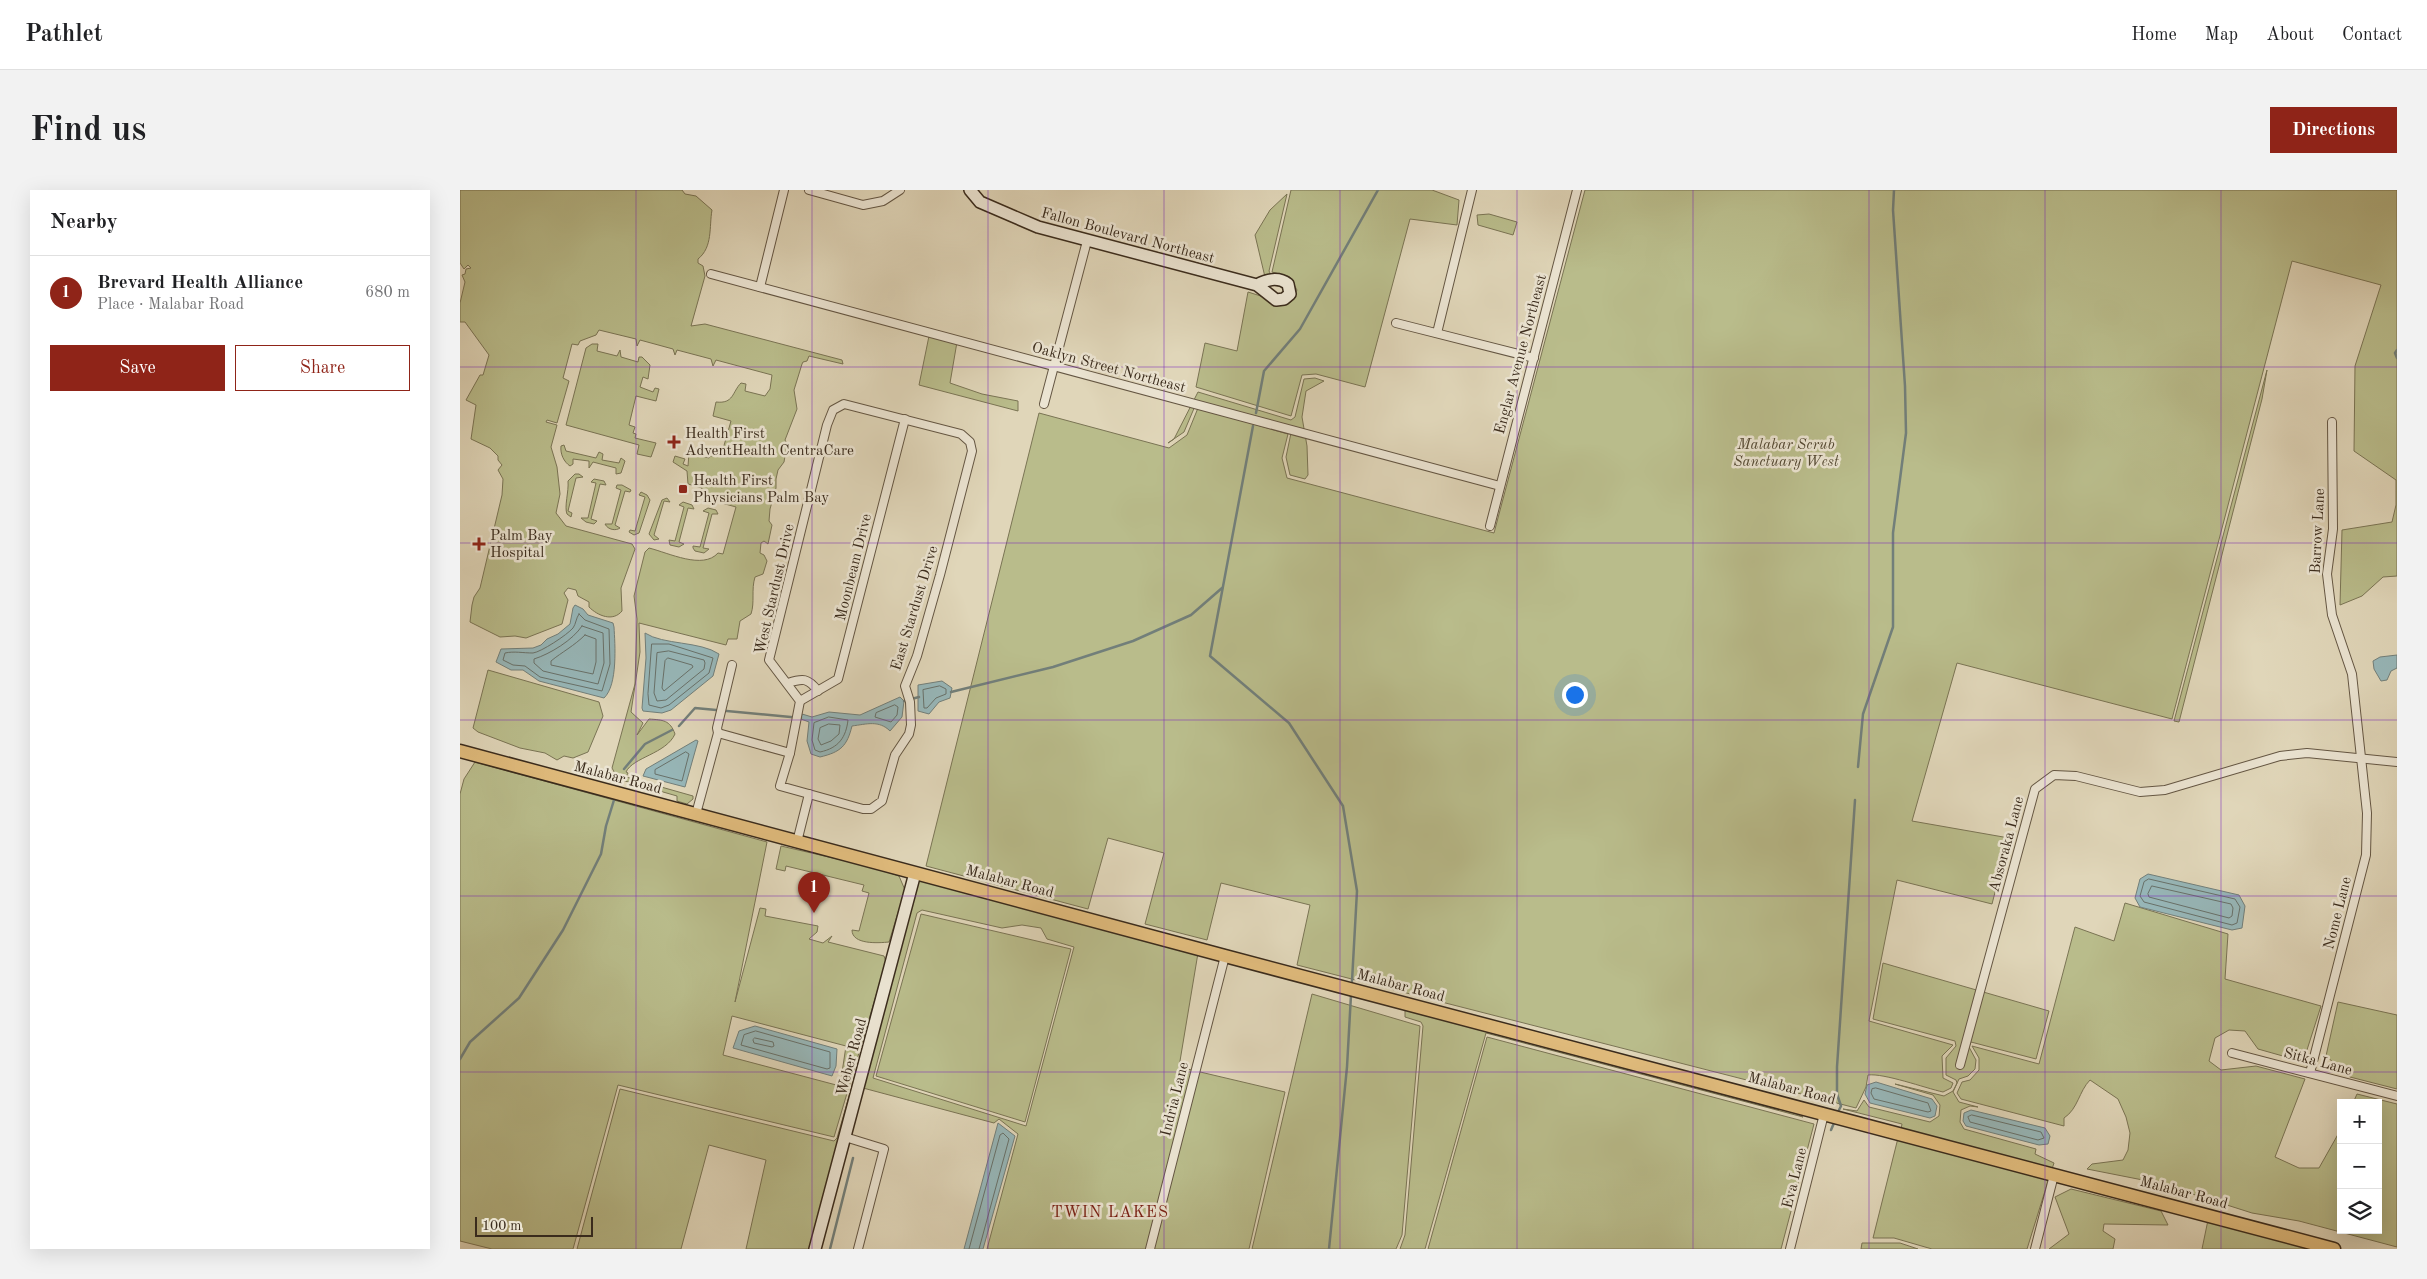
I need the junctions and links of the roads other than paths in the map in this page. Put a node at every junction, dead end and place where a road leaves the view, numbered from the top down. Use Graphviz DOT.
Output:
graph roads {
  1 [pos="784,190"];
  2 [pos="809,190"];
  3 [pos="900,190"];
  4 [pos="970,190"];
  5 [pos="1472,190"];
  6 [pos="1577,190"];
  7 [pos="1087,241"];
  8 [pos="711,274"];
  9 [pos="1257,285"];
  10 [pos="760,287"];
  11 [pos="1396,323"];
  12 [pos="1437,333"];
  13 [pos="1534,358"];
  14 [pos="1054,366"];
  15 [pos="1044,404"];
  16 [pos="905,419"];
  17 [pos="2332,422"];
  18 [pos="1500,486"];
  19 [pos="1490,526"];
  20 [pos="732,665"];
  21 [pos="788,683"];
  22 [pos="818,691"];
  23 [pos="800,701"];
  24 [pos="718,733"];
  25 [pos="460,750"];
  26 [pos="790,753"];
  27 [pos="2362,758"];
  28 [pos="2397,762"];
  29 [pos="810,794"];
  30 [pos="696,814"];
  31 [pos="797,842"];
  32 [pos="915,873"];
  33 [pos="1225,956"];
  34 [pos="2232,1052"];
  35 [pos="1960,1065"];
  36 [pos="2310,1073"];
  37 [pos="2397,1096"];
  38 [pos="1824,1114"];
  39 [pos="845,1137"];
  40 [pos="2054,1175"];
  41 [pos="815,1249"];
  42 [pos="858,1249"];
  43 [pos="1150,1249"];
  44 [pos="1790,1249"];
  45 [pos="2035,1249"];
  46 [pos="2334,1249"];
  1 -- 10 [label="street"];
  2 -- 3 [label="street"];
  4 -- 7 [label="street, Fallon Boulevard Northeast"];
  5 -- 12 [label="street"];
  6 -- 13 [label="street, Englar Avenue Northeast"];
  7 -- 9 [label="street, Fallon Boulevard Northeast"];
  7 -- 14 [label="street"];
  8 -- 10 [label="street, Oaklyn Street Northeast"];
  10 -- 14 [label="street, Oaklyn Street Northeast"];
  11 -- 12 [label="street"];
  12 -- 13 [label="street"];
  13 -- 18 [label="street, Englar Avenue Northeast"];
  14 -- 15 [label="street"];
  14 -- 18 [label="street, Oaklyn Street Northeast"];
  16 -- 21 [label="street, West Stardust Drive"];
  16 -- 22 [label="street, Moonbeam Drive"];
  16 -- 29 [label="street, East Stardust Drive"];
  17 -- 27 [label="street, Barrow Lane"];
  18 -- 19 [label="street, Englar Avenue Northeast"];
  20 -- 24 [label="street, West Stardust Drive"];
  21 -- 22 [label="street"];
  21 -- 23 [label="street, West Stardust Drive"];
  22 -- 23 [label="street, Moonbeam Drive"];
  23 -- 26 [label="street"];
  24 -- 26 [label="street"];
  24 -- 30 [label="street, West Stardust Drive"];
  25 -- 30 [label="main road, Malabar Road"];
  26 -- 29 [label="street"];
  27 -- 28 [label="street, Absoraka Lane"];
  27 -- 35 [label="street, Absoraka Lane"];
  27 -- 36 [label="street, Nome Lane"];
  29 -- 31 [label="street"];
  30 -- 31 [label="main road, Malabar Road"];
  31 -- 32 [label="main road, Malabar Road"];
  32 -- 33 [label="main road, Malabar Road"];
  32 -- 39 [label="street, Weber Road"];
  33 -- 38 [label="main road, Malabar Road"];
  33 -- 43 [label="street, Indria Lane"];
  34 -- 36 [label="street, Sitka Lane"];
  36 -- 37 [label="street, Sitka Lane"];
  38 -- 40 [label="main road, Malabar Road"];
  38 -- 44 [label="street, Eva Lane"];
  39 -- 41 [label="street, Weber Road"];
  39 -- 42 [label="street"];
  40 -- 45 [label="street"];
  40 -- 46 [label="main road, Malabar Road"];
}
